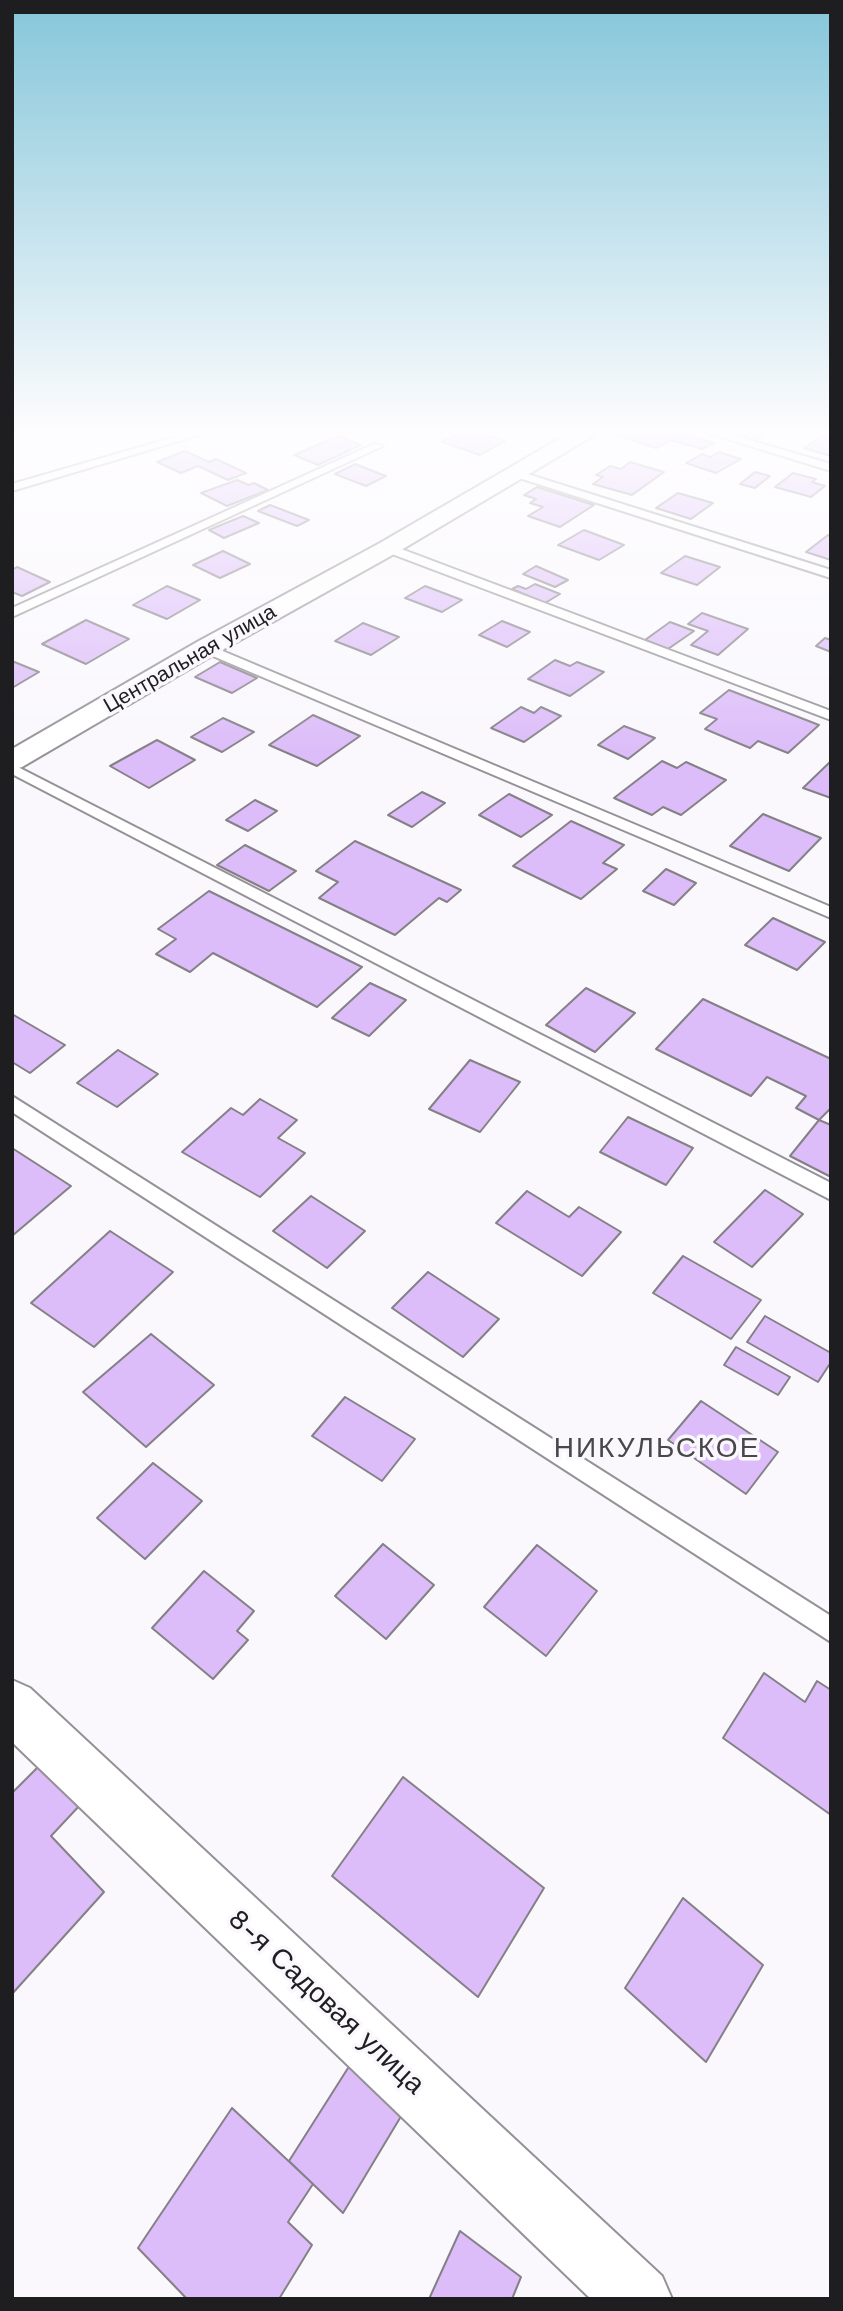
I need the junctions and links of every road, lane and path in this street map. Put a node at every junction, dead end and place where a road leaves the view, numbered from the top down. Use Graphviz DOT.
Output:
graph roads {
  1 [pos="171,540"];
  2 [pos="402,540"];
  3 [pos="722,540"];
  4 [pos="388,548"];
  5 [pos="831,575"];
  6 [pos="12,612"];
  7 [pos="206,648"];
  8 [pos="831,716"];
  9 [pos="12,761"];
  10 [pos="12,768"];
  11 [pos="831,913"];
  12 [pos="12,1103"];
  13 [pos="831,1192"];
  14 [pos="831,1630"];
  15 [pos="12,1706"];
  16 [pos="639,2299"];
  1 -- 6 [label="lane"];
  2 -- 4 [label="street, Центральная улица"];
  3 -- 5 [label="lane"];
  4 -- 7 [label="street, Центральная улица"];
  4 -- 8 [label="lane"];
  7 -- 9 [label="street, Центральная улица"];
  7 -- 11 [label="lane"];
  10 -- 13 [label="lane"];
  12 -- 14 [label="lane"];
  15 -- 16 [label="street, 8-я Садовая улица"];
}
